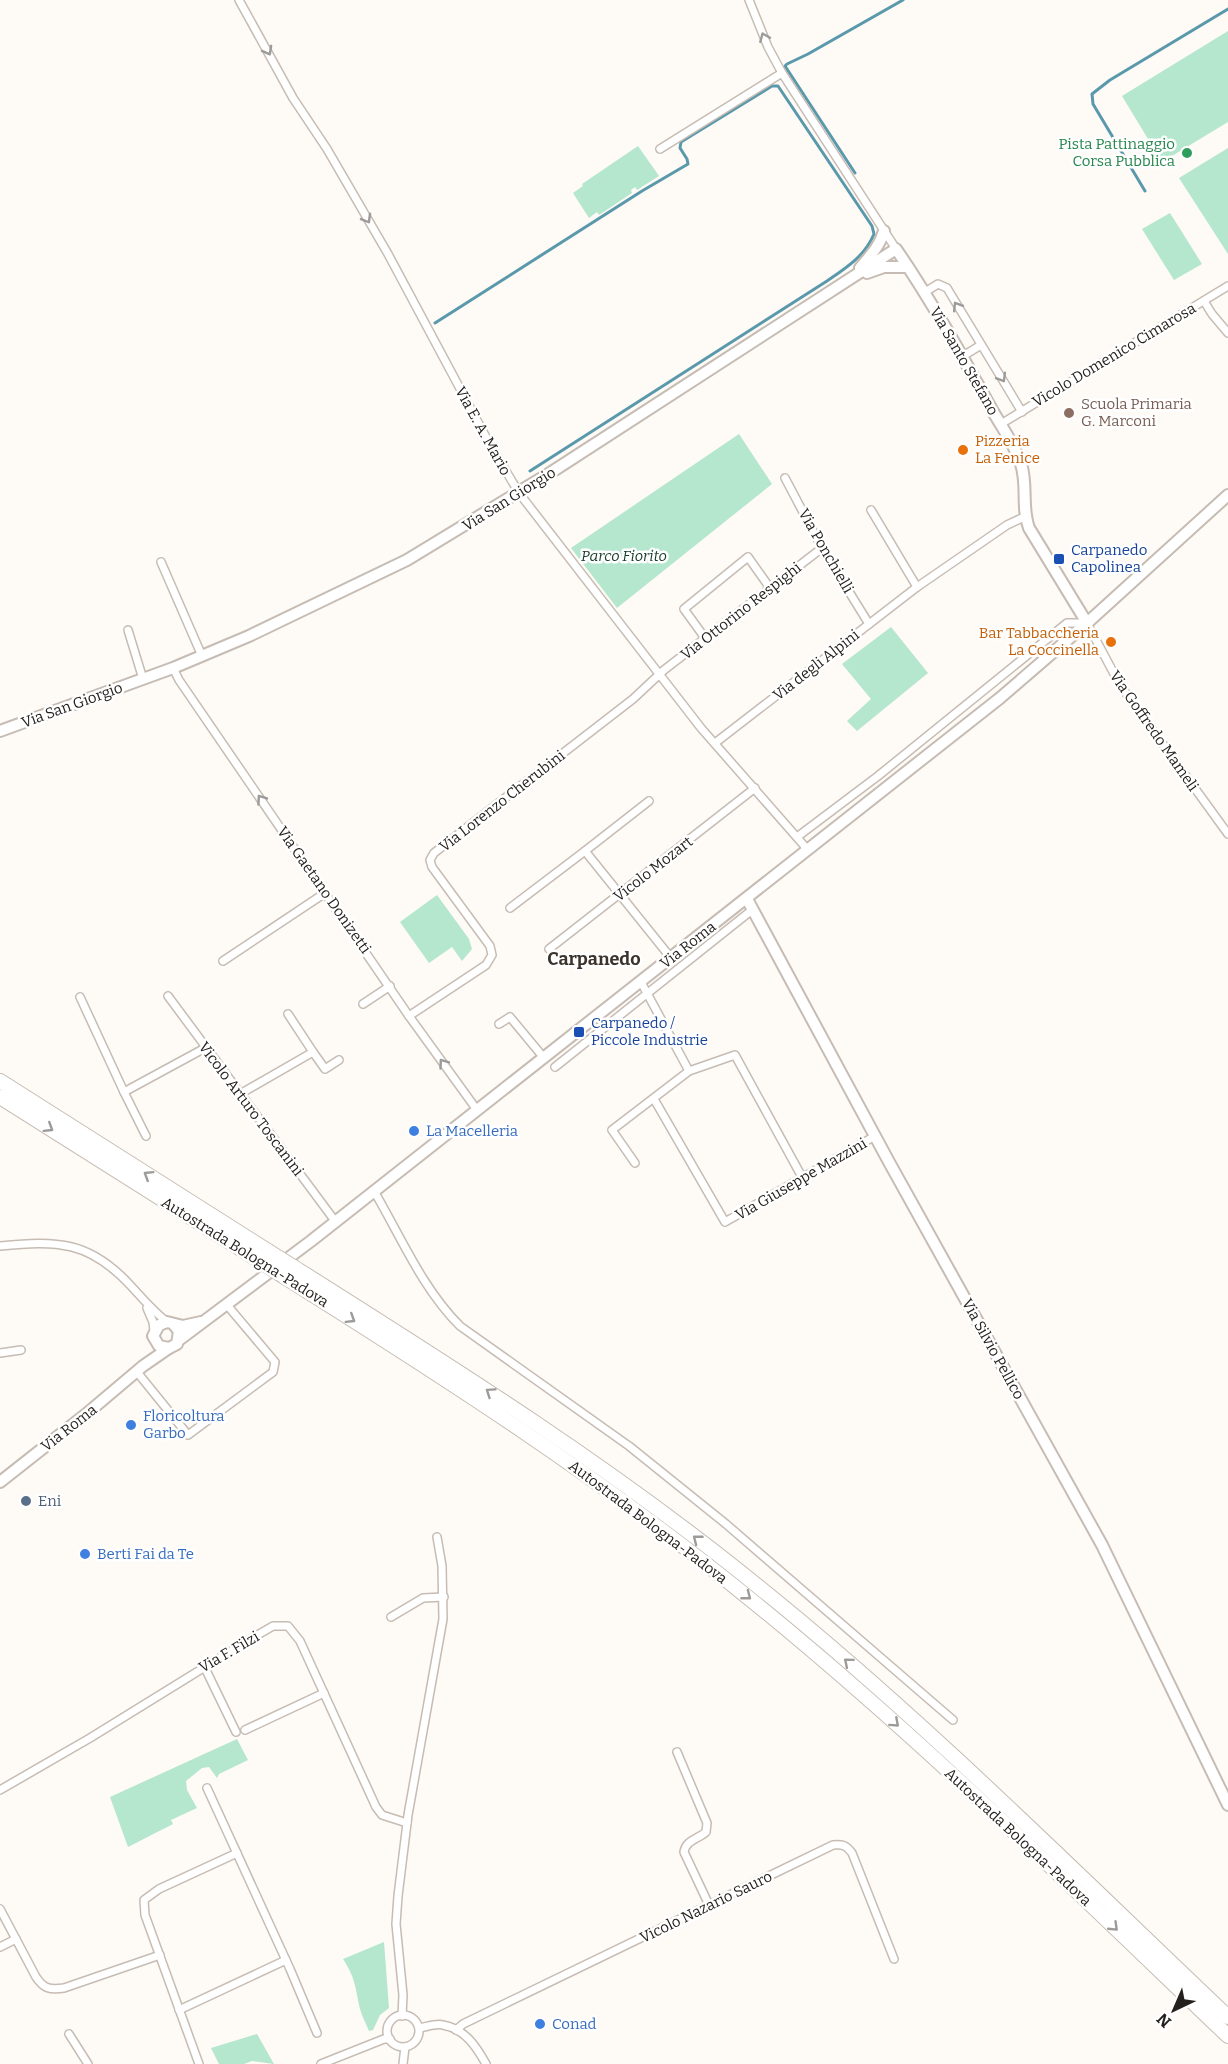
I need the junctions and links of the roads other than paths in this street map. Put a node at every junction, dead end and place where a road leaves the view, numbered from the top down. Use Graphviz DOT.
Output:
graph roads {
  1 [pos="239,0"];
  2 [pos="749,0"];
  3 [pos="782,73"];
  4 [pos="660,149"];
  5 [pos="884,231"];
  6 [pos="896,249"];
  7 [pos="908,267"];
  8 [pos="852,277"];
  9 [pos="1228,286"];
  10 [pos="924,292"];
  11 [pos="1204,301"];
  12 [pos="1228,333"];
  13 [pos="981,345"];
  14 [pos="963,356"];
  15 [pos="1022,411"];
  16 [pos="1001,424"];
  17 [pos="785,478"];
  18 [pos="519,493"];
  19 [pos="1228,495"];
  20 [pos="872,510"];
  21 [pos="1024,517"];
  22 [pos="822,548"];
  23 [pos="161,562"];
  24 [pos="917,587"];
  25 [pos="770,588"];
  26 [pos="1087,623"];
  27 [pos="869,624"];
  28 [pos="128,630"];
  29 [pos="705,638"];
  30 [pos="202,656"];
  31 [pos="174,668"];
  32 [pos="660,675"];
  33 [pos="143,679"];
  34 [pos="0,731"];
  35 [pos="716,743"];
  36 [pos="755,788"];
  37 [pos="649,801"];
  38 [pos="1228,834"];
  39 [pos="797,837"];
  40 [pos="808,850"];
  41 [pos="585,851"];
  42 [pos="325,893"];
  43 [pos="620,895"];
  44 [pos="747,899"];
  45 [pos="510,908"];
  46 [pos="752,910"];
  47 [pos="549,949"];
  48 [pos="671,958"];
  49 [pos="223,961"];
  50 [pos="641,982"];
  51 [pos="390,986"];
  52 [pos="648,993"];
  53 [pos="168,996"];
  54 [pos="80,997"];
  55 [pos="363,1004"];
  56 [pos="288,1014"];
  57 [pos="410,1016"];
  58 [pos="499,1024"];
  59 [pos="205,1048"];
  60 [pos="313,1052"];
  61 [pos="544,1058"];
  62 [pos="339,1060"];
  63 [pos="555,1067"];
  64 [pos="689,1071"];
  65 [pos="0,1081"];
  66 [pos="124,1092"];
  67 [pos="240,1094"];
  68 [pos="0,1097"];
  69 [pos="654,1099"];
  70 [pos="477,1110"];
  71 [pos="146,1136"];
  72 [pos="875,1136"];
  73 [pos="634,1163"];
  74 [pos="802,1177"];
  75 [pos="374,1191"];
  76 [pos="335,1221"];
  77 [pos="0,1246"];
  78 [pos="264,1256"];
  79 [pos="288,1271"];
  80 [pos="145,1303"];
  81 [pos="227,1305"];
  82 [pos="205,1321"];
  83 [pos="170,1324"];
  84 [pos="154,1336"];
  85 [pos="179,1340"];
  86 [pos="169,1348"];
  87 [pos="21,1350"];
  88 [pos="0,1353"];
  89 [pos="140,1369"];
  90 [pos="0,1482"];
  91 [pos="437,1537"];
  92 [pos="444,1597"];
  93 [pos="391,1617"];
  94 [pos="204,1666"];
  95 [pos="324,1693"];
  96 [pos="953,1720"];
  97 [pos="245,1730"];
  98 [pos="236,1732"];
  99 [pos="677,1752"];
  100 [pos="207,1788"];
  101 [pos="0,1790"];
  102 [pos="1228,1805"];
  103 [pos="407,1823"];
  104 [pos="237,1853"];
  105 [pos="709,1905"];
  106 [pos="0,1909"];
  107 [pos="16,1939"];
  108 [pos="0,1947"];
  109 [pos="160,1955"];
  110 [pos="894,1959"];
  111 [pos="286,1960"];
  112 [pos="179,2010"];
  113 [pos="402,2016"];
  114 [pos="1228,2017"];
  115 [pos="419,2028"];
  116 [pos="456,2030"];
  117 [pos="69,2034"];
  118 [pos="317,2034"];
  119 [pos="1228,2036"];
  120 [pos="390,2039"];
  121 [pos="405,2047"];
  122 [pos="88,2064"];
  123 [pos="199,2064"];
  124 [pos="321,2064"];
  125 [pos="403,2064"];
  126 [pos="486,2064"];
  1 -- 18 [label="street, Via E. A. Mario, one-way"];
  3 -- 2 [label="street, Via Santo Stefano, one-way"];
  3 -- 4 [label="street"];
  3 -- 5 [label="street, Via Santo Stefano"];
  5 -- 6 [label="street, Via Santo Stefano"];
  5 -- 8 [label="street, Via San Giorgio"];
  6 -- 7 [label="street, Via Santo Stefano"];
  6 -- 8 [label="street, Via San Giorgio"];
  7 -- 8 [label="street, Via San Giorgio"];
  7 -- 10 [label="street, Via Santo Stefano"];
  8 -- 18 [label="street, Via San Giorgio"];
  9 -- 11 [label="street, Vicolo Domenico Cimarosa"];
  13 -- 10 [label="street, Via Santo Stefano, one-way"];
  10 -- 14 [label="street, Via Santo Stefano"];
  11 -- 12 [label="street"];
  11 -- 15 [label="street, Vicolo Domenico Cimarosa"];
  13 -- 14 [label="street"];
  13 -- 15 [label="street, one-way"];
  14 -- 16 [label="street, Via Santo Stefano"];
  15 -- 16 [label="street, Vicolo Domenico Cimarosa"];
  16 -- 21 [label="street, Via Santo Stefano"];
  17 -- 22 [label="street, Via Ponchielli"];
  18 -- 30 [label="street, Via San Giorgio"];
  18 -- 32 [label="street, Via E. A. Mario"];
  19 -- 26 [label="street, Via Roma"];
  20 -- 24 [label="street"];
  21 -- 24 [label="street, Via degli Alpini"];
  21 -- 26 [label="street, Via Santo Stefano"];
  22 -- 25 [label="street, Via Ottorino Respighi"];
  22 -- 27 [label="street, Via Ponchielli"];
  23 -- 30 [label="street"];
  24 -- 27 [label="street, Via degli Alpini"];
  25 -- 29 [label="street, Via Ottorino Respighi"];
  25 -- 29 [label="street"];
  26 -- 38 [label="street, Via Goffredo Mameli"];
  26 -- 39 [label="street, Via Roma"];
  26 -- 40 [label="street, Via Roma"];
  27 -- 35 [label="street, Via degli Alpini"];
  28 -- 33 [label="street"];
  29 -- 32 [label="street, Via Ottorino Respighi"];
  30 -- 31 [label="street, Via San Giorgio"];
  31 -- 33 [label="street, Via San Giorgio"];
  42 -- 31 [label="street, Via Gaetano Donizetti, one-way"];
  32 -- 35 [label="street, Via E. A. Mario"];
  32 -- 57 [label="street, Via Lorenzo Cherubini"];
  33 -- 34 [label="street, Via San Giorgio"];
  35 -- 36 [label="street, Via E. A. Mario"];
  36 -- 39 [label="street, Via E. A. Mario"];
  36 -- 43 [label="street, Vicolo Mozart"];
  37 -- 41 [label="street"];
  39 -- 40 [label="street, Via E. A. Mario"];
  40 -- 44 [label="street, Via Roma"];
  41 -- 43 [label="street"];
  41 -- 45 [label="street"];
  42 -- 49 [label="street"];
  42 -- 51 [label="street, Via Gaetano Donizetti"];
  43 -- 47 [label="street, Vicolo Mozart"];
  43 -- 48 [label="street"];
  44 -- 46 [label="street, Via Silvio Pellico"];
  44 -- 48 [label="street, Via Roma"];
  46 -- 52 [label="street, Via Roma"];
  46 -- 72 [label="street, Via Silvio Pellico"];
  48 -- 50 [label="street, Via Roma"];
  50 -- 52 [label="street"];
  50 -- 61 [label="street, Via Roma"];
  51 -- 55 [label="street"];
  51 -- 57 [label="street, Via Gaetano Donizetti"];
  52 -- 63 [label="street, Via Roma"];
  52 -- 64 [label="street"];
  53 -- 59 [label="street, Vicolo Arturo Toscanini"];
  54 -- 66 [label="street"];
  56 -- 60 [label="street"];
  70 -- 57 [label="street, Via Gaetano Donizetti, one-way"];
  58 -- 61 [label="street"];
  59 -- 66 [label="street"];
  59 -- 67 [label="street, Vicolo Arturo Toscanini"];
  60 -- 62 [label="street"];
  60 -- 67 [label="street"];
  61 -- 70 [label="street, Via Roma"];
  64 -- 69 [label="street"];
  64 -- 74 [label="street"];
  78 -- 65 [label="highway, Autostrada Bologna-Padova, one-way"];
  66 -- 71 [label="street"];
  67 -- 76 [label="street, Vicolo Arturo Toscanini"];
  68 -- 78 [label="highway, Autostrada Bologna-Padova, one-way"];
  69 -- 73 [label="street"];
  69 -- 74 [label="street, Via Giuseppe Mazzini"];
  70 -- 75 [label="street, Via Roma"];
  72 -- 74 [label="street, Via Giuseppe Mazzini"];
  72 -- 102 [label="street, Via Silvio Pellico"];
  75 -- 76 [label="street, Via Roma"];
  75 -- 96 [label="street"];
  76 -- 81 [label="street, Via Roma"];
  77 -- 80 [label="street"];
  78 -- 79 [label="highway, Autostrada Bologna-Padova, bridge"];
  114 -- 79 [label="highway, Autostrada Bologna-Padova, one-way"];
  79 -- 119 [label="highway, Autostrada Bologna-Padova, one-way"];
  80 -- 83 [label="street"];
  80 -- 84 [label="street"];
  81 -- 82 [label="street, Via Roma"];
  81 -- 89 [label="street"];
  82 -- 83 [label="street, Via Roma"];
  82 -- 85 [label="street, Via Roma"];
  83 -- 84 [label="street"];
  83 -- 85 [label="street"];
  84 -- 86 [label="street"];
  84 -- 89 [label="street, Via Roma"];
  85 -- 86 [label="street"];
  86 -- 89 [label="street, Via Roma"];
  87 -- 88 [label="street"];
  89 -- 90 [label="street, Via Roma"];
  91 -- 92 [label="street"];
  92 -- 93 [label="street"];
  92 -- 103 [label="street"];
  94 -- 95 [label="street, Via F. Filzi"];
  94 -- 98 [label="street"];
  94 -- 101 [label="street, Via F. Filzi"];
  95 -- 97 [label="street"];
  95 -- 103 [label="street, Via F. Filzi"];
  99 -- 105 [label="street"];
  100 -- 104 [label="street"];
  103 -- 113 [label="street"];
  104 -- 109 [label="street"];
  104 -- 111 [label="street"];
  105 -- 110 [label="street, Vicolo Nazario Sauro"];
  105 -- 116 [label="street, Vicolo Nazario Sauro"];
  106 -- 107 [label="street"];
  107 -- 108 [label="street"];
  107 -- 109 [label="street"];
  109 -- 112 [label="street"];
  111 -- 112 [label="street"];
  111 -- 118 [label="street"];
  112 -- 123 [label="street"];
  113 -- 115 [label="street"];
  113 -- 120 [label="street"];
  115 -- 116 [label="street"];
  115 -- 121 [label="street"];
  116 -- 126 [label="street"];
  117 -- 122 [label="street"];
  120 -- 121 [label="street"];
  120 -- 124 [label="street"];
  121 -- 125 [label="street"];
}
